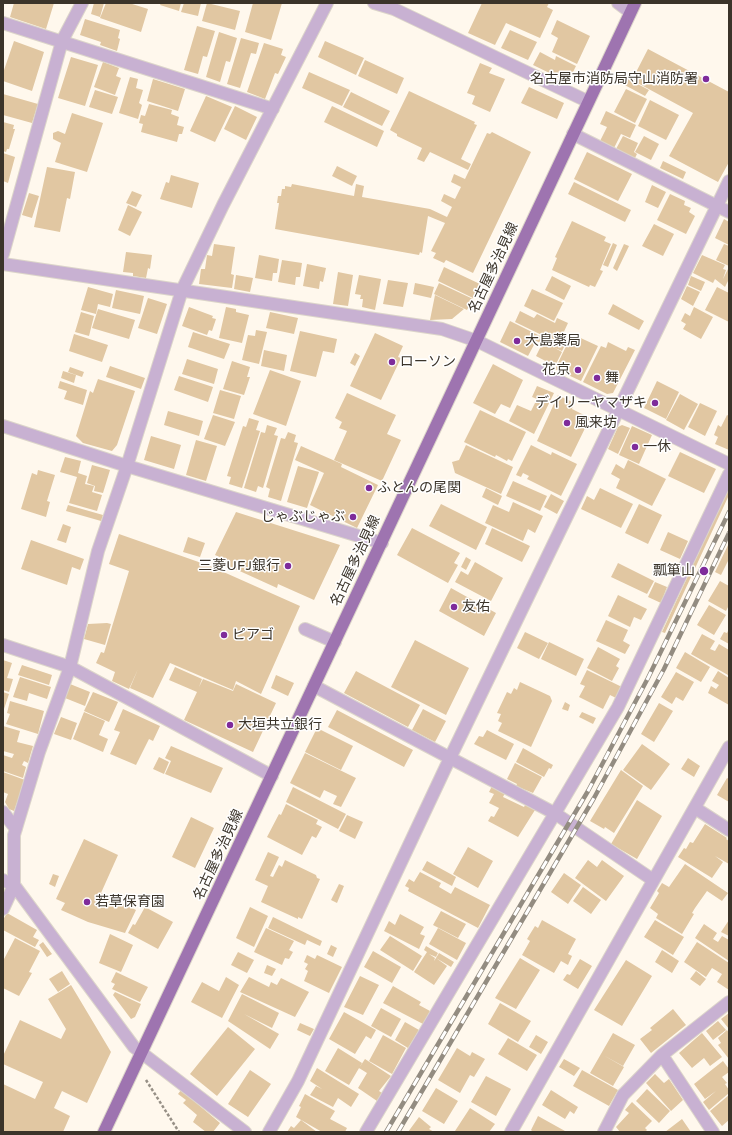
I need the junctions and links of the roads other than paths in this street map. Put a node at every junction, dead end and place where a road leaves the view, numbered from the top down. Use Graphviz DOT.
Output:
graph roads {
  1 [pos="82,3"];
  2 [pos="327,3"];
  3 [pos="374,3"];
  4 [pos="618,3"];
  5 [pos="632,8"];
  6 [pos="3,23"];
  7 [pos="62,41"];
  8 [pos="587,101"];
  9 [pos="273,109"];
  10 [pos="573,134"];
  11 [pos="729,181"];
  12 [pos="716,206"];
  13 [pos="729,212"];
  14 [pos="3,254"];
  15 [pos="3,264"];
  16 [pos="182,290"];
  17 [pos="477,341"];
  18 [pos="617,410"];
  19 [pos="3,426"];
  20 [pos="729,464"];
  21 [pos="127,466"];
  22 [pos="729,474"];
  23 [pos="382,543"];
  24 [pos="305,629"];
  25 [pos="335,642"];
  26 [pos="3,645"];
  27 [pos="70,668"];
  28 [pos="314,686"];
  29 [pos="729,747"];
  30 [pos="450,758"];
  31 [pos="272,776"];
  32 [pos="695,808"];
  33 [pos="3,812"];
  34 [pos="556,814"];
  35 [pos="16,829"];
  36 [pos="729,830"];
  37 [pos="3,880"];
  38 [pos="653,880"];
  39 [pos="14,885"];
  40 [pos="3,909"];
  41 [pos="729,1002"];
  42 [pos="142,1052"];
  43 [pos="662,1055"];
  44 [pos="104,1132"];
  45 [pos="245,1132"];
  46 [pos="269,1132"];
  47 [pos="366,1132"];
  48 [pos="510,1132"];
  49 [pos="604,1132"];
  50 [pos="713,1132"];
  1 -- 7 [label="street"];
  2 -- 9 [label="street"];
  3 -- 8 [label="street"];
  4 -- 5 [label="street"];
  5 -- 8 [label="main road, 名古屋多治見線"];
  6 -- 7 [label="street"];
  7 -- 9 [label="street"];
  7 -- 14 [label="street"];
  8 -- 10 [label="main road, 名古屋多治見線"];
  9 -- 16 [label="street"];
  10 -- 12 [label="street"];
  10 -- 17 [label="main road, 名古屋多治見線"];
  11 -- 12 [label="street"];
  12 -- 13 [label="street"];
  12 -- 18 [label="street"];
  15 -- 16 [label="street"];
  16 -- 17 [label="street"];
  16 -- 21 [label="street"];
  17 -- 18 [label="street"];
  17 -- 23 [label="main road, 名古屋多治見線"];
  18 -- 20 [label="street"];
  18 -- 30 [label="street"];
  19 -- 21 [label="street"];
  21 -- 23 [label="street"];
  21 -- 27 [label="street"];
  22 -- 34 [label="street"];
  23 -- 25 [label="main road, 名古屋多治見線"];
  24 -- 25 [label="street"];
  25 -- 28 [label="main road, 名古屋多治見線"];
  26 -- 27 [label="street"];
  27 -- 31 [label="street"];
  27 -- 35 [label="street"];
  28 -- 30 [label="street"];
  28 -- 31 [label="main road, 名古屋多治見線"];
  29 -- 32 [label="street"];
  30 -- 34 [label="street"];
  30 -- 46 [label="street"];
  31 -- 42 [label="main road, 名古屋多治見線"];
  32 -- 36 [label="street"];
  32 -- 38 [label="street"];
  33 -- 35 [label="street"];
  34 -- 38 [label="street"];
  34 -- 47 [label="street"];
  35 -- 39 [label="street"];
  37 -- 39 [label="street"];
  38 -- 48 [label="street"];
  39 -- 40 [label="street"];
  39 -- 42 [label="street"];
  41 -- 43 [label="street"];
  42 -- 44 [label="main road, 名古屋多治見線"];
  42 -- 45 [label="street"];
  43 -- 49 [label="street"];
  43 -- 50 [label="street"];
}
